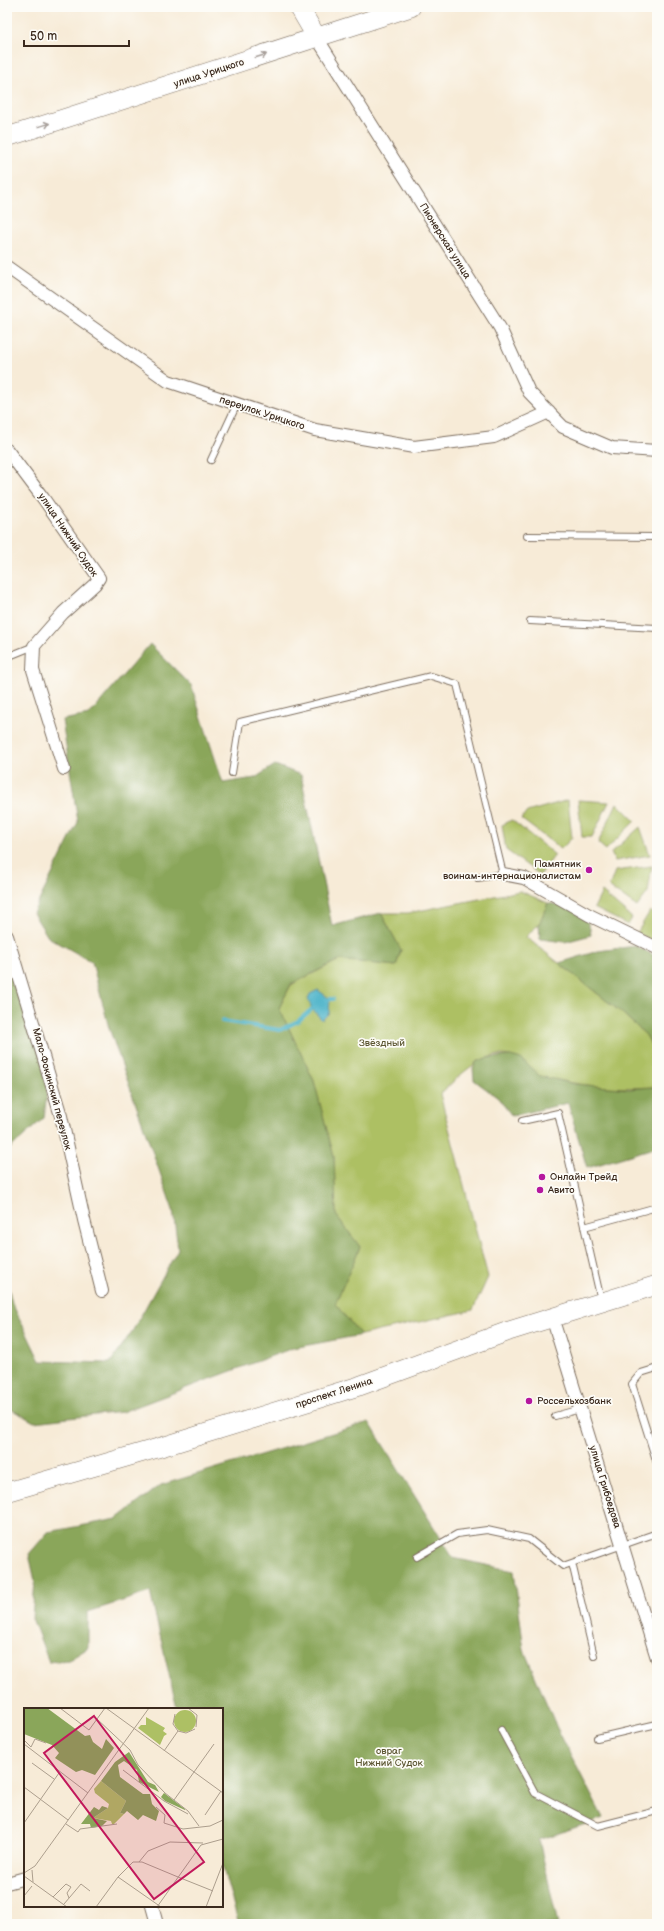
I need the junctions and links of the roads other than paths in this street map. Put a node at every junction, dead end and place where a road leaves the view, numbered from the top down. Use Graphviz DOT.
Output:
graph roads {
  1 [pos="299,7"];
  2 [pos="411,7"];
  3 [pos="317,38"];
  4 [pos="7,137"];
  5 [pos="7,267"];
  6 [pos="237,404"];
  7 [pos="549,412"];
  8 [pos="7,450"];
  9 [pos="657,451"];
  10 [pos="211,460"];
  11 [pos="527,536"];
  12 [pos="657,537"];
  13 [pos="530,621"];
  14 [pos="657,628"];
  15 [pos="34,646"];
  16 [pos="7,657"];
  17 [pos="64,769"];
  18 [pos="232,773"];
  19 [pos="503,874"];
  20 [pos="478,878"];
  21 [pos="7,936"];
  22 [pos="657,948"];
  23 [pos="522,1121"];
  24 [pos="657,1207"];
  25 [pos="584,1227"];
  26 [pos="657,1285"];
  27 [pos="102,1291"];
  28 [pos="601,1302"];
  29 [pos="552,1317"];
  30 [pos="657,1368"];
  31 [pos="580,1409"];
  32 [pos="555,1416"];
  33 [pos="657,1463"];
  34 [pos="7,1492"];
  35 [pos="657,1534"];
  36 [pos="622,1544"];
  37 [pos="417,1557"];
  38 [pos="572,1563"];
  39 [pos="594,1656"];
  40 [pos="657,1658"];
  41 [pos="657,1724"];
  42 [pos="501,1730"];
  43 [pos="597,1738"];
  44 [pos="657,1811"];
  45 [pos="24,1878"];
  46 [pos="7,1884"];
  47 [pos="152,1907"];
  48 [pos="157,1924"];
  1 -- 3 [label="main road, Пионерская улица"];
  2 -- 3 [label="main road, улица Урицкого"];
  4 -- 3 [label="main road, улица Урицкого, one-way"];
  3 -- 7 [label="street, Пионерская улица"];
  5 -- 6 [label="street, переулок Урицкого"];
  6 -- 7 [label="street, переулок Урицкого"];
  6 -- 10 [label="lane"];
  7 -- 9 [label="street, Пионерская улица"];
  8 -- 15 [label="street, улица Нижний Судок"];
  11 -- 12 [label="lane"];
  13 -- 14 [label="lane"];
  15 -- 16 [label="lane"];
  15 -- 17 [label="street"];
  18 -- 19 [label="lane"];
  19 -- 20 [label="lane"];
  19 -- 22 [label="street"];
  21 -- 27 [label="street, Мало-Фокинский переулок"];
  23 -- 25 [label="lane"];
  24 -- 25 [label="lane"];
  25 -- 28 [label="lane"];
  26 -- 28 [label="main road, проспект Ленина"];
  28 -- 29 [label="main road, проспект Ленина"];
  29 -- 31 [label="street, улица Грибоедова"];
  29 -- 34 [label="main road, проспект Ленина"];
  30 -- 33 [label="lane"];
  31 -- 32 [label="lane"];
  31 -- 36 [label="street, улица Грибоедова"];
  35 -- 36 [label="lane"];
  36 -- 38 [label="lane"];
  36 -- 40 [label="street, улица Грибоедова"];
  37 -- 38 [label="lane"];
  38 -- 39 [label="lane"];
  41 -- 43 [label="lane"];
  42 -- 44 [label="lane"];
  45 -- 46 [label="street"];
  47 -- 48 [label="street"];
}
